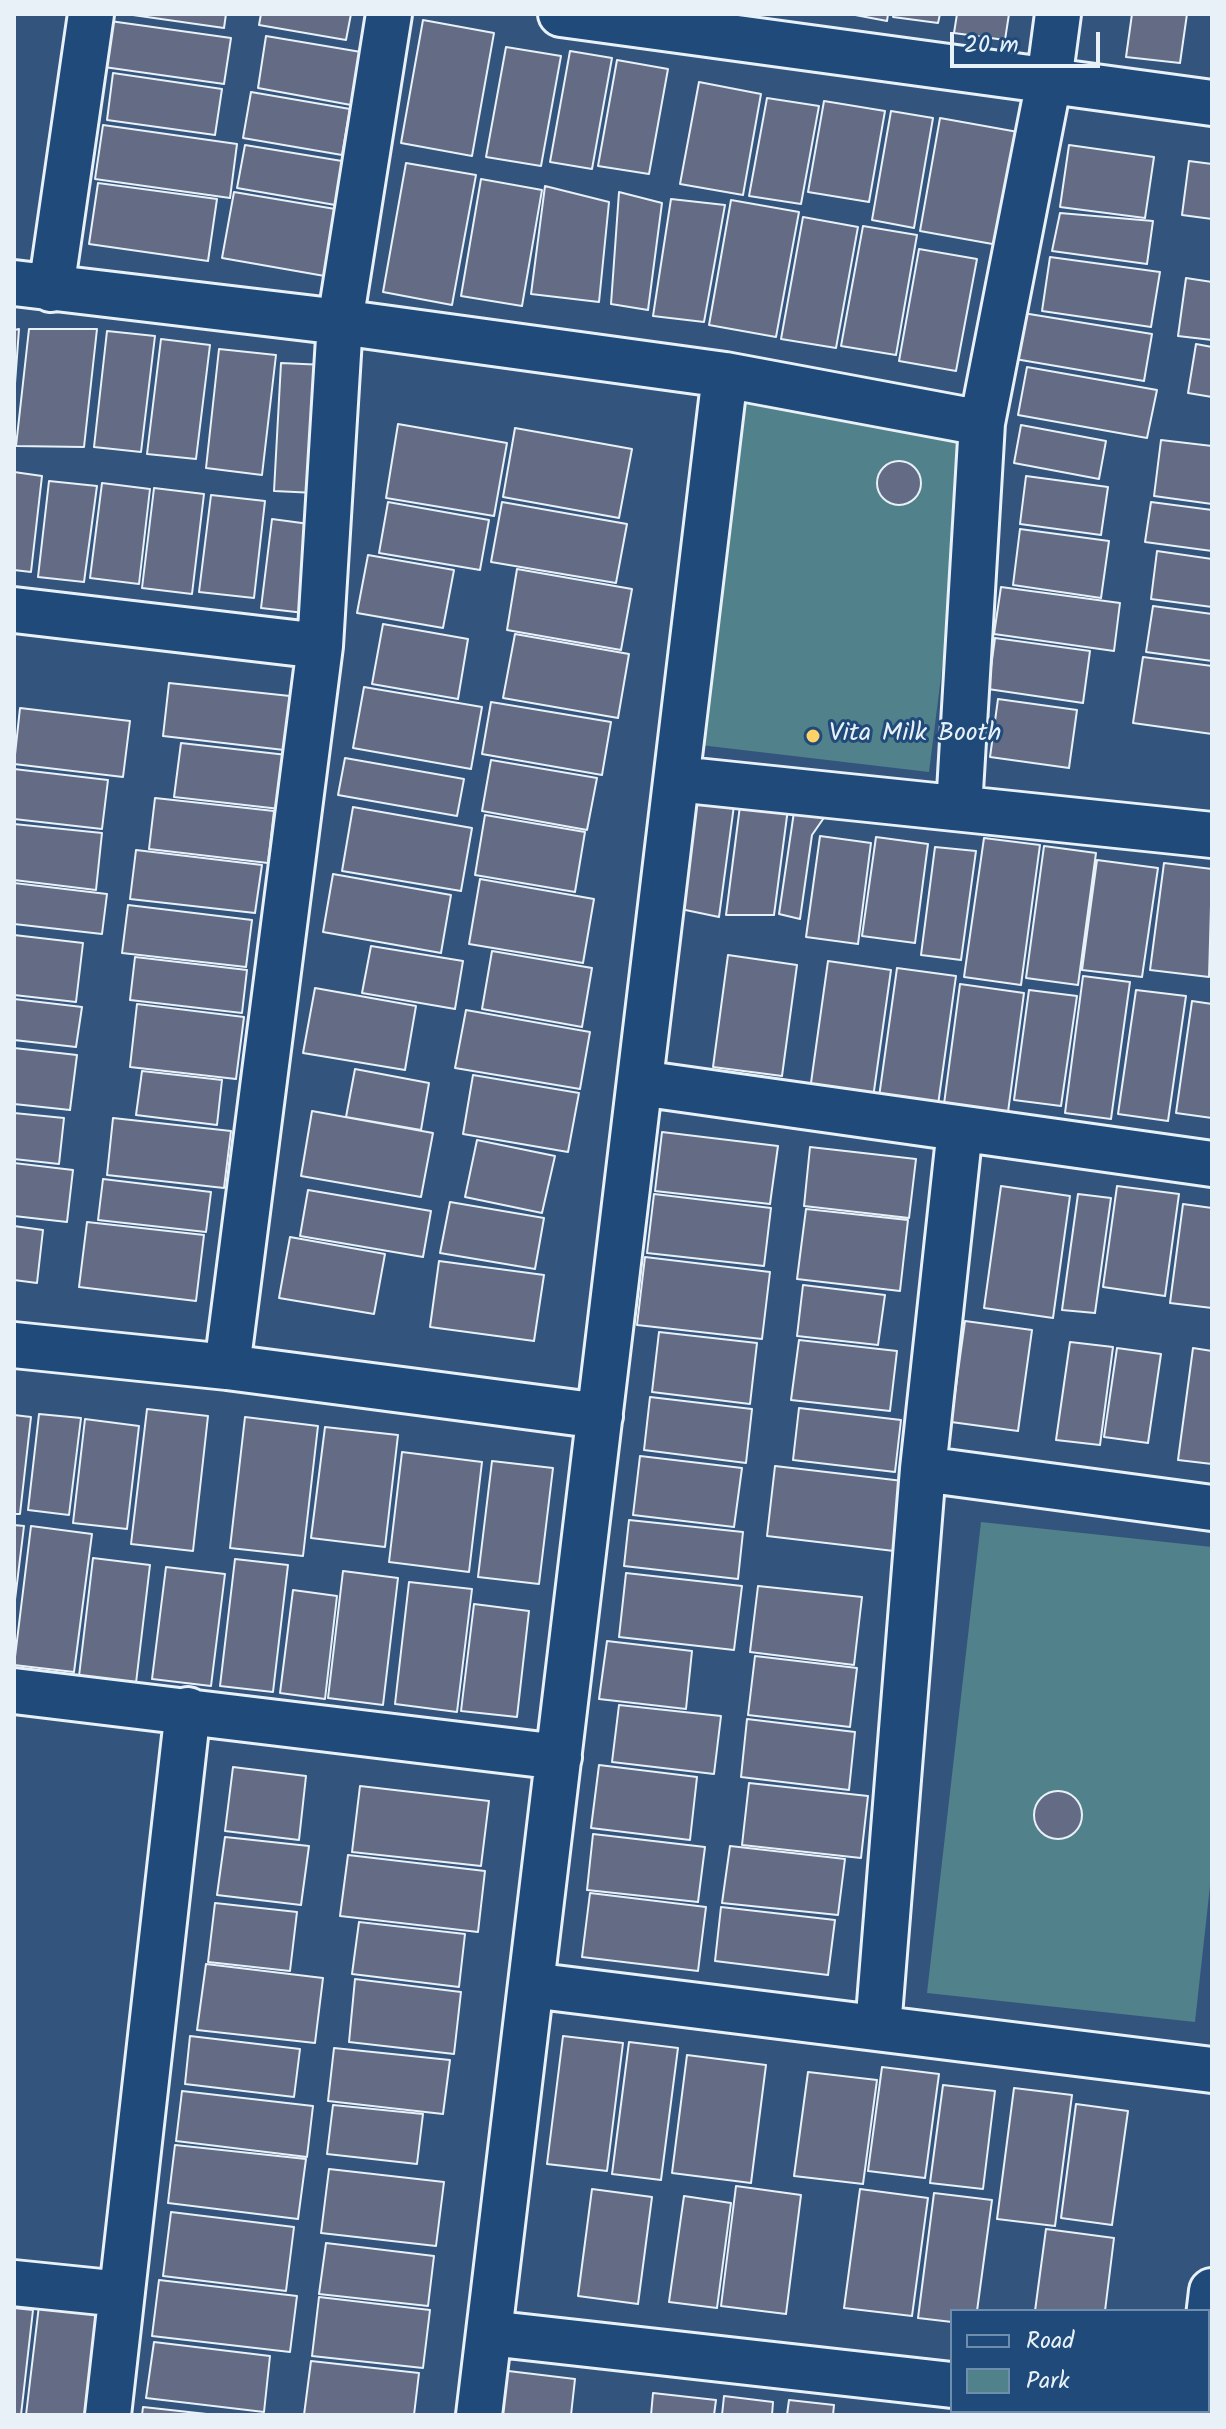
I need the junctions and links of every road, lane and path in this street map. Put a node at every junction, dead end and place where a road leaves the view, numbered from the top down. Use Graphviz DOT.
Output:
graph roads {
  1 [pos="91,14"];
  2 [pos="389,14"];
  3 [pos="561,14"];
  4 [pos="1058,14"];
  5 [pos="1049,81"];
  6 [pos="1212,103"];
  7 [pos="33,286"];
  8 [pos="340,322"];
  9 [pos="725,375"];
  10 [pos="982,423"];
  11 [pos="14,610"];
  12 [pos="320,646"];
  13 [pos="677,779"];
  14 [pos="959,808"];
  15 [pos="1212,835"];
  16 [pos="640,1083"];
  17 [pos="960,1129"];
  18 [pos="1212,1164"];
  19 [pos="14,1345"];
  20 [pos="227,1367"];
  21 [pos="600,1416"];
  22 [pos="923,1469"];
  23 [pos="1212,1508"];
  24 [pos="14,1691"];
  25 [pos="188,1710"];
  26 [pos="559,1757"];
  27 [pos="531,1985"];
  28 [pos="878,2028"];
  29 [pos="1212,2070"];
  30 [pos="14,2283"];
  31 [pos="121,2294"];
  32 [pos="489,2333"];
  33 [pos="950,2385"];
  34 [pos="108,2415"];
  35 [pos="479,2415"];
  1 -- 7 [label="street"];
  2 -- 8 [label="street"];
  3 -- 5 [label="street"];
  4 -- 5 [label="street"];
  5 -- 6 [label="street"];
  5 -- 10 [label="street"];
  7 -- 8 [label="street"];
  8 -- 9 [label="street"];
  8 -- 12 [label="street"];
  9 -- 10 [label="street"];
  9 -- 13 [label="street"];
  10 -- 14 [label="street"];
  11 -- 12 [label="street"];
  12 -- 20 [label="street"];
  13 -- 14 [label="street"];
  13 -- 16 [label="street"];
  14 -- 15 [label="street"];
  16 -- 17 [label="street"];
  16 -- 21 [label="street"];
  17 -- 18 [label="street"];
  17 -- 22 [label="street"];
  19 -- 20 [label="street"];
  20 -- 21 [label="street"];
  21 -- 26 [label="street"];
  22 -- 23 [label="street"];
  22 -- 28 [label="street"];
  24 -- 25 [label="street"];
  25 -- 26 [label="street"];
  25 -- 31 [label="street"];
  26 -- 27 [label="street"];
  27 -- 28 [label="street"];
  27 -- 32 [label="street"];
  28 -- 29 [label="street"];
  30 -- 31 [label="street"];
  31 -- 34 [label="street"];
  32 -- 33 [label="street"];
  32 -- 35 [label="street"];
}
